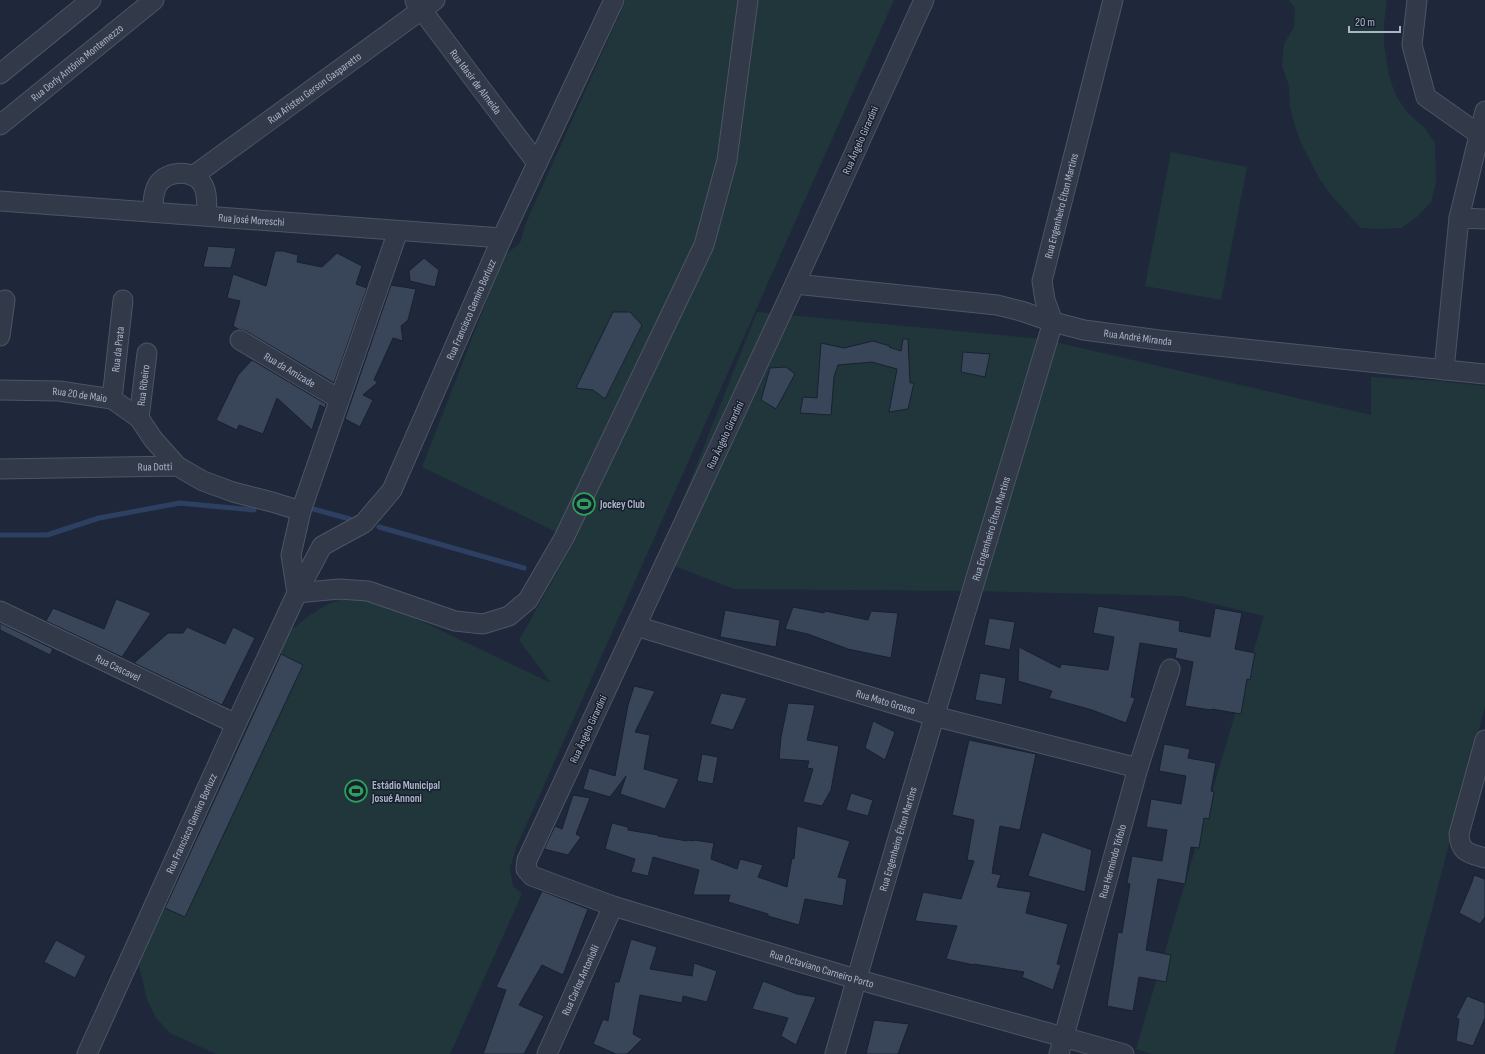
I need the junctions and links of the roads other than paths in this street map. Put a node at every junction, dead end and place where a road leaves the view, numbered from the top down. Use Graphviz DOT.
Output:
graph roads {
  1 [pos="91,0"];
  2 [pos="154,0"];
  3 [pos="614,0"];
  4 [pos="748,0"];
  5 [pos="924,0"];
  6 [pos="1113,0"];
  7 [pos="1417,0"];
  8 [pos="424,3"];
  9 [pos="0,74"];
  10 [pos="1485,110"];
  11 [pos="0,125"];
  12 [pos="1480,135"];
  13 [pos="537,163"];
  14 [pos="193,176"];
  15 [pos="0,201"];
  16 [pos="153,212"];
  17 [pos="206,216"];
  18 [pos="1459,218"];
  19 [pos="1485,219"];
  20 [pos="398,231"];
  21 [pos="502,238"];
  22 [pos="795,284"];
  23 [pos="5,300"];
  24 [pos="123,300"];
  25 [pos="1053,322"];
  26 [pos="0,336"];
  27 [pos="240,340"];
  28 [pos="147,352"];
  29 [pos="1444,370"];
  30 [pos="1485,374"];
  31 [pos="0,386"];
  32 [pos="339,398"];
  33 [pos="112,399"];
  34 [pos="139,418"];
  35 [pos="177,466"];
  36 [pos="0,469"];
  37 [pos="301,511"];
  38 [pos="297,593"];
  39 [pos="0,611"];
  40 [pos="636,626"];
  41 [pos="1170,669"];
  42 [pos="934,716"];
  43 [pos="236,724"];
  44 [pos="1485,740"];
  45 [pos="1138,768"];
  46 [pos="1485,858"];
  47 [pos="526,869"];
  48 [pos="613,906"];
  49 [pos="856,979"];
  50 [pos="1061,1045"];
  51 [pos="87,1054"];
  52 [pos="547,1054"];
  53 [pos="835,1054"];
  54 [pos="1124,1054"];
  1 -- 9 [label="street"];
  2 -- 11 [label="street, Rua Dorly Antônio Montemezzo"];
  3 -- 13 [label="street, Rua Francisco Gemiro Borluzz"];
  4 -- 38 [label="street"];
  5 -- 22 [label="street, Rua Ângelo Girardini"];
  6 -- 25 [label="street, Rua Engenheiro Élton Martins"];
  7 -- 12 [label="street"];
  8 -- 13 [label="street, Rua Idasir de Almeida"];
  8 -- 14 [label="street, Rua Aristeu Gerson Gasparetto"];
  10 -- 12 [label="street"];
  12 -- 18 [label="street"];
  13 -- 21 [label="street, Rua Francisco Gemiro Borluzz"];
  14 -- 16 [label="street"];
  14 -- 17 [label="street"];
  15 -- 16 [label="street, Rua José Moreschi"];
  16 -- 17 [label="street, Rua José Moreschi"];
  17 -- 20 [label="street, Rua José Moreschi"];
  18 -- 19 [label="street"];
  18 -- 29 [label="street"];
  20 -- 21 [label="street, Rua José Moreschi"];
  20 -- 32 [label="street"];
  21 -- 38 [label="street, Rua Francisco Gemiro Borluzz"];
  22 -- 25 [label="street, Rua André Miranda"];
  22 -- 40 [label="street, Rua Ângelo Girardini"];
  23 -- 26 [label="street"];
  24 -- 33 [label="street, Rua da Prata"];
  25 -- 29 [label="street, Rua André Miranda"];
  25 -- 42 [label="street, Rua Engenheiro Élton Martins"];
  27 -- 32 [label="street, Rua da Amizade"];
  28 -- 34 [label="street, Rua Ribeiro"];
  29 -- 30 [label="street, Rua André Miranda"];
  31 -- 33 [label="street, Rua 20 de Maio"];
  32 -- 37 [label="street"];
  33 -- 34 [label="street, Rua 20 de Maio"];
  34 -- 35 [label="street, Rua 20 de Maio"];
  35 -- 36 [label="street, Rua Dotti"];
  35 -- 37 [label="street, Rua Dotti"];
  37 -- 38 [label="street"];
  38 -- 43 [label="street, Rua Francisco Gemiro Borluzz"];
  39 -- 43 [label="street, Rua Cascavel"];
  40 -- 42 [label="street, Rua Mato Grosso"];
  40 -- 47 [label="street, Rua Ângelo Girardini"];
  41 -- 45 [label="street, Rua Hermindo Tófolo"];
  42 -- 45 [label="street, Rua Mato Grosso"];
  42 -- 49 [label="street, Rua Engenheiro Élton Martins"];
  43 -- 51 [label="street, Rua Francisco Gemiro Borluzz"];
  44 -- 46 [label="street"];
  45 -- 50 [label="street, Rua Hermindo Tófolo"];
  47 -- 48 [label="street, Rua Octaviano Carneiro Porto"];
  48 -- 49 [label="street, Rua Octaviano Carneiro Porto"];
  48 -- 52 [label="street, Rua Carlos Antoniolli"];
  49 -- 50 [label="street, Rua Octaviano Carneiro Porto"];
  49 -- 53 [label="street, Rua Engenheiro Élton Martins"];
  50 -- 54 [label="street, Rua Octaviano Carneiro Porto"];
}
